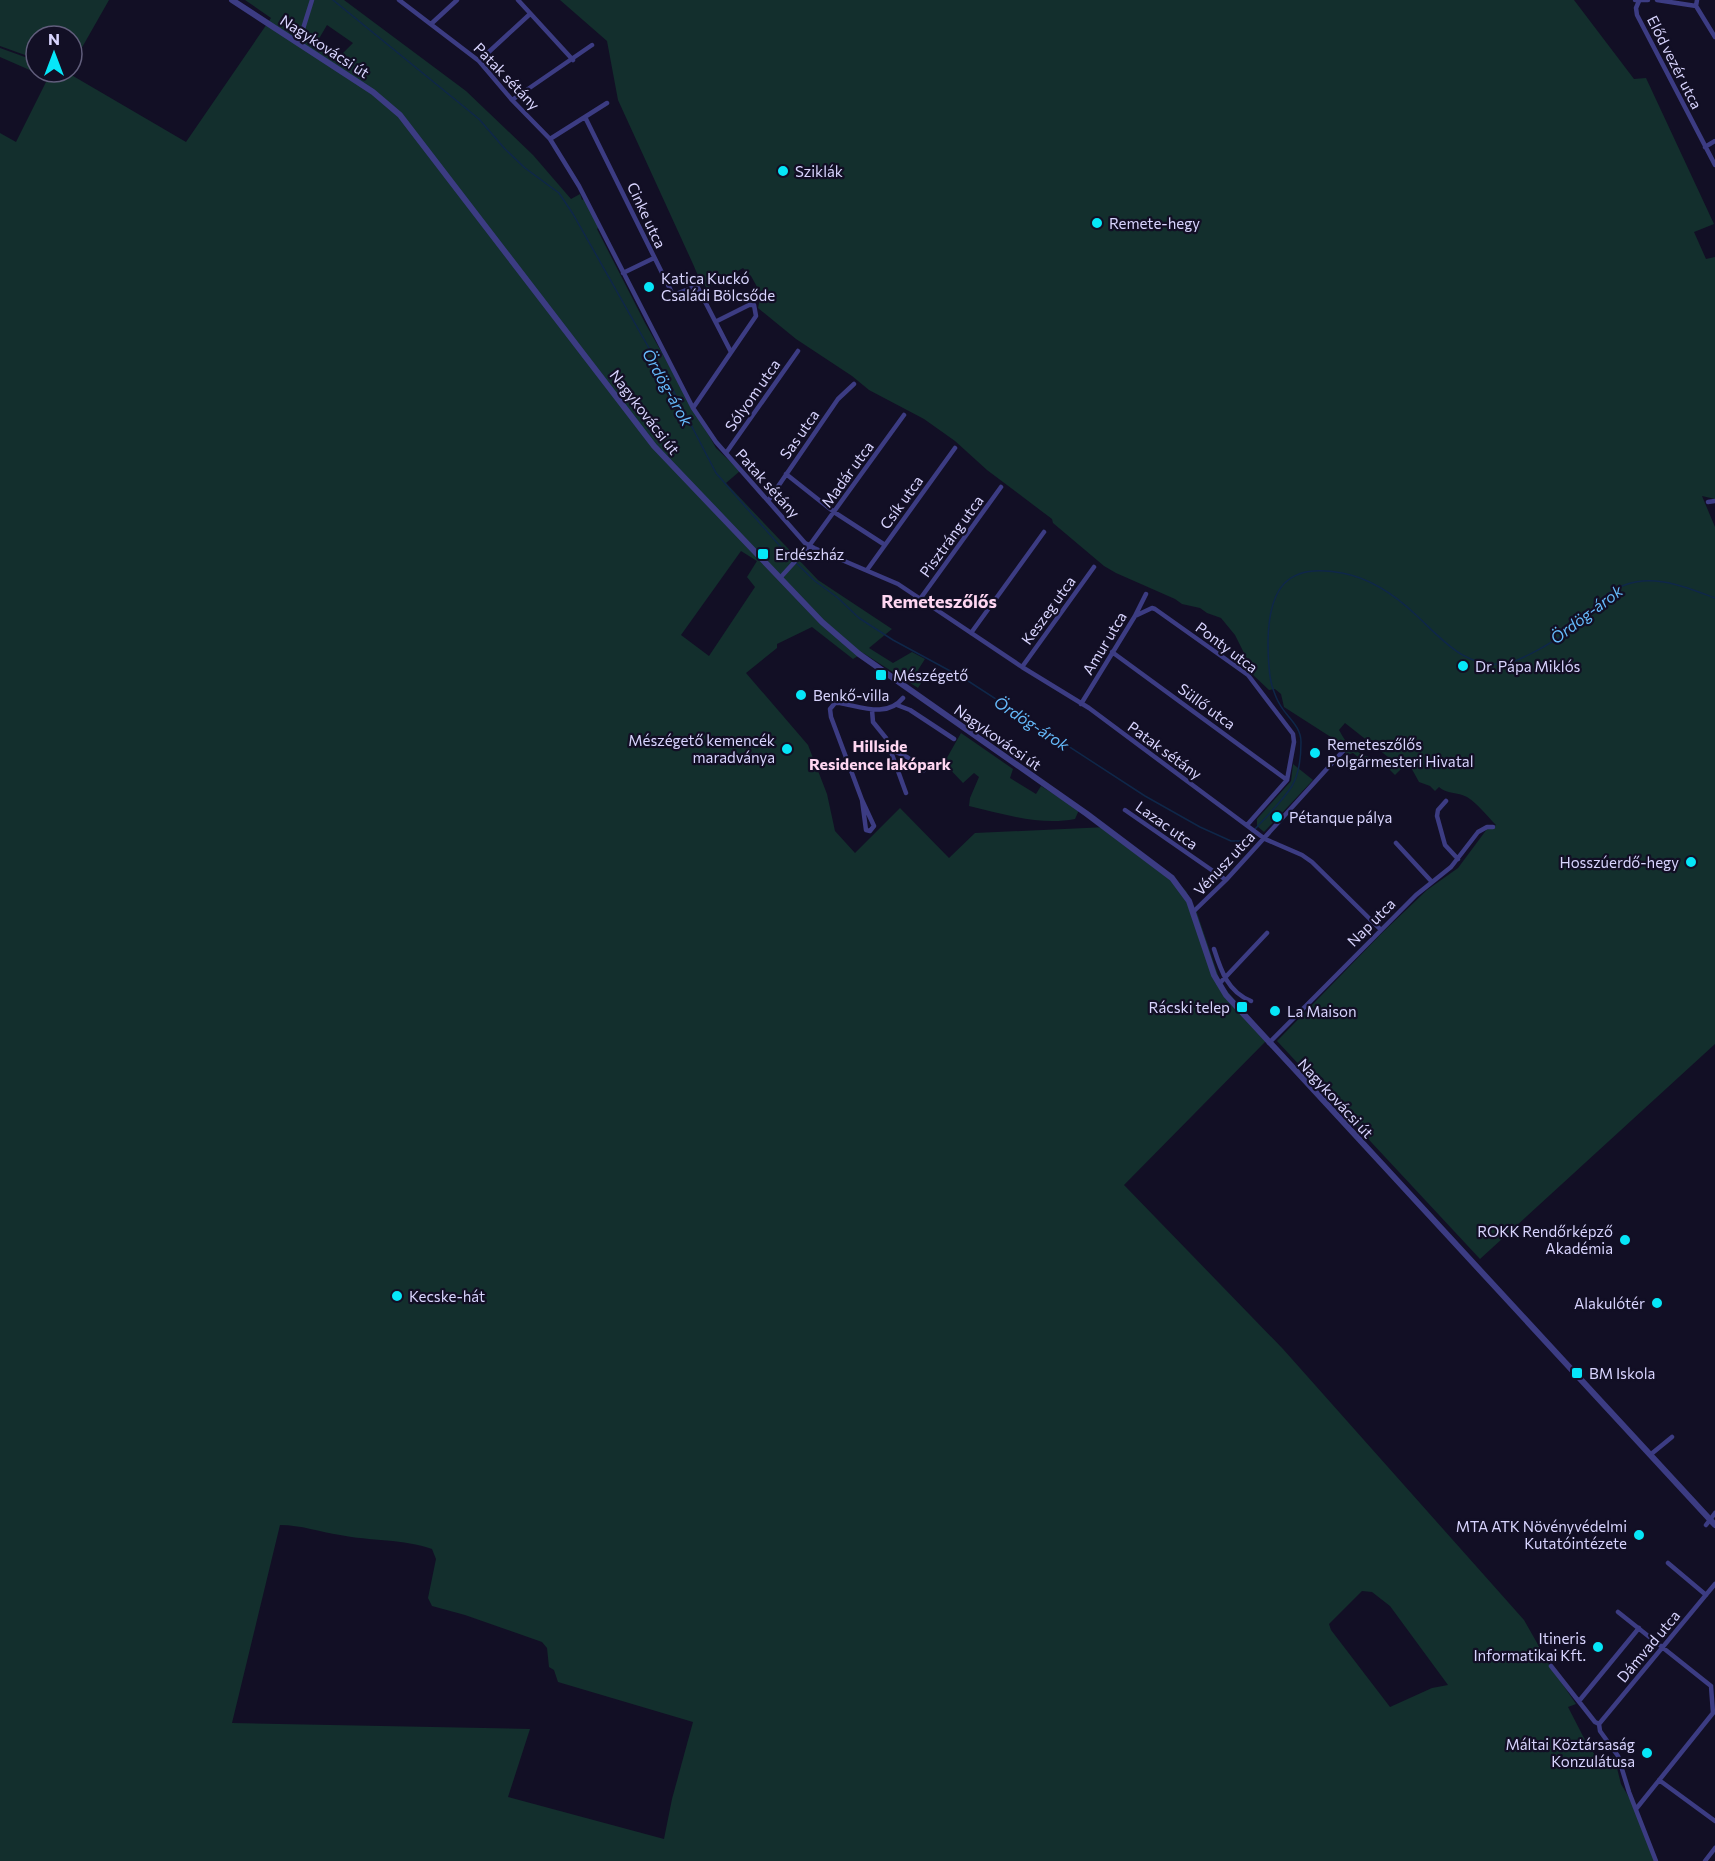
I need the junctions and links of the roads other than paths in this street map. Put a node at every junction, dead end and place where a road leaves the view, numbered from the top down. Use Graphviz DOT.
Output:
graph roads {
  1 [pos="232,0"];
  2 [pos="312,0"];
  3 [pos="399,0"];
  4 [pos="457,0"];
  5 [pos="518,0"];
  6 [pos="1648,0"];
  7 [pos="1657,0"];
  8 [pos="1697,0"];
  9 [pos="1637,1"];
  10 [pos="1696,6"];
  11 [pos="530,14"];
  12 [pos="431,24"];
  13 [pos="1715,37"];
  14 [pos="297,42"];
  15 [pos="592,45"];
  16 [pos="573,60"];
  17 [pos="479,61"];
  18 [pos="512,100"];
  19 [pos="607,103"];
  20 [pos="585,117"];
  21 [pos="550,139"];
  22 [pos="1715,141"];
  23 [pos="1705,147"];
  24 [pos="1715,165"];
  25 [pos="654,258"];
  26 [pos="623,273"];
  27 [pos="717,321"];
  28 [pos="798,351"];
  29 [pos="731,352"];
  30 [pos="854,384"];
  31 [pos="693,408"];
  32 [pos="904,415"];
  33 [pos="955,448"];
  34 [pos="726,453"];
  35 [pos="786,474"];
  36 [pos="1001,487"];
  37 [pos="768,501"];
  38 [pos="1715,501"];
  39 [pos="1708,502"];
  40 [pos="834,512"];
  41 [pos="1044,532"];
  42 [pos="885,545"];
  43 [pos="809,546"];
  44 [pos="1094,567"];
  45 [pos="867,570"];
  46 [pos="780,578"];
  47 [pos="1146,594"];
  48 [pos="920,599"];
  49 [pos="1135,616"];
  50 [pos="971,633"];
  51 [pos="1112,652"];
  52 [pos="1022,667"];
  53 [pos="903,698"];
  54 [pos="1081,704"];
  55 [pos="897,705"];
  56 [pos="872,710"];
  57 [pos="954,739"];
  58 [pos="889,748"];
  59 [pos="1344,750"];
  60 [pos="924,770"];
  61 [pos="1287,780"];
  62 [pos="906,793"];
  63 [pos="862,800"];
  64 [pos="1446,801"];
  65 [pos="1125,810"];
  66 [pos="1247,825"];
  67 [pos="1493,827"];
  68 [pos="1262,837"];
  69 [pos="1396,843"];
  70 [pos="1458,859"];
  71 [pos="1226,880"];
  72 [pos="1432,882"];
  73 [pos="1193,912"];
  74 [pos="1380,929"];
  75 [pos="1267,933"];
  76 [pos="1214,949"];
  77 [pos="1224,978"];
  78 [pos="1219,984"];
  79 [pos="1251,1001"];
  80 [pos="1269,1043"];
  81 [pos="1672,1437"];
  82 [pos="1650,1455"];
  83 [pos="1712,1520"];
  84 [pos="1668,1563"];
  85 [pos="1715,1584"];
  86 [pos="1706,1595"];
  87 [pos="1618,1612"];
  88 [pos="1639,1628"];
  89 [pos="1663,1647"];
  90 [pos="1551,1666"];
  91 [pos="1713,1686"];
  92 [pos="1579,1701"];
  93 [pos="1714,1713"];
  94 [pos="1599,1724"];
  95 [pos="1659,1780"];
  96 [pos="1636,1809"];
  97 [pos="1715,1821"];
  98 [pos="1715,1848"];
  99 [pos="1656,1861"];
  100 [pos="1705,1861"];
  1 -- 14 [label="street, Nagykovácsi út"];
  2 -- 14 [label="street"];
  3 -- 12 [label="street, Patak sétány"];
  4 -- 12 [label="street"];
  5 -- 11 [label="street"];
  6 -- 9 [label="street"];
  7 -- 10 [label="street"];
  8 -- 10 [label="street"];
  9 -- 23 [label="street, Előd vezér utca"];
  10 -- 13 [label="street"];
  11 -- 16 [label="street"];
  11 -- 17 [label="street"];
  12 -- 17 [label="street, Patak sétány"];
  14 -- 46 [label="street, Nagykovácsi út"];
  15 -- 16 [label="street"];
  16 -- 18 [label="street"];
  17 -- 18 [label="street, Patak sétány"];
  18 -- 21 [label="street, Patak sétány"];
  19 -- 20 [label="street"];
  20 -- 21 [label="street"];
  20 -- 25 [label="street, Cinke utca"];
  21 -- 26 [label="street, Patak sétány"];
  22 -- 23 [label="street"];
  23 -- 24 [label="street, Előd vezér utca"];
  25 -- 26 [label="street"];
  25 -- 27 [label="street, Cinke utca"];
  26 -- 31 [label="street, Patak sétány"];
  27 -- 29 [label="street, Cinke utca"];
  27 -- 29 [label="street"];
  28 -- 34 [label="street, Sólyom utca"];
  29 -- 31 [label="street"];
  30 -- 35 [label="street, Sas utca"];
  31 -- 34 [label="street, Patak sétány"];
  32 -- 40 [label="street, Madár utca"];
  33 -- 42 [label="street, Csík utca"];
  34 -- 37 [label="street, Patak sétány"];
  35 -- 37 [label="street, Sas utca"];
  35 -- 40 [label="street"];
  36 -- 48 [label="street, Pisztráng utca"];
  37 -- 43 [label="street, Patak sétány"];
  38 -- 39 [label="street"];
  40 -- 42 [label="street"];
  40 -- 43 [label="street, Madár utca"];
  41 -- 50 [label="street"];
  42 -- 45 [label="street, Csík utca"];
  43 -- 45 [label="street, Patak sétány"];
  43 -- 46 [label="street, Madár utca"];
  44 -- 52 [label="street, Keszeg utca"];
  45 -- 48 [label="street, Patak sétány"];
  46 -- 73 [label="street, Nagykovácsi út"];
  47 -- 49 [label="street, Amur utca"];
  48 -- 50 [label="street, Patak sétány"];
  49 -- 51 [label="street, Amur utca"];
  49 -- 61 [label="street, Ponty utca"];
  50 -- 52 [label="street, Patak sétány"];
  51 -- 54 [label="street, Amur utca"];
  51 -- 61 [label="street, Süllő utca"];
  52 -- 54 [label="street, Patak sétány"];
  53 -- 55 [label="street"];
  54 -- 66 [label="street, Patak sétány"];
  55 -- 56 [label="street"];
  55 -- 57 [label="street"];
  56 -- 58 [label="street"];
  56 -- 63 [label="street"];
  58 -- 60 [label="street"];
  58 -- 62 [label="street"];
  59 -- 68 [label="street, Vénusz utca"];
  61 -- 66 [label="street"];
  63 -- 63 [label="street"];
  64 -- 70 [label="street"];
  65 -- 71 [label="street, Lazac utca"];
  66 -- 68 [label="street, Patak sétány"];
  67 -- 70 [label="street, Nap utca"];
  68 -- 71 [label="street, Vénusz utca"];
  68 -- 74 [label="street, Patak sétány"];
  69 -- 72 [label="street"];
  70 -- 72 [label="street, Nap utca"];
  71 -- 73 [label="street, Vénusz utca"];
  72 -- 74 [label="street, Nap utca"];
  73 -- 78 [label="street, Nagykovácsi út"];
  74 -- 80 [label="street, Nap utca"];
  75 -- 77 [label="street"];
  76 -- 77 [label="street"];
  77 -- 78 [label="street"];
  77 -- 79 [label="street"];
  78 -- 80 [label="street, Nagykovácsi út"];
  80 -- 82 [label="street, Nagykovácsi út"];
  81 -- 82 [label="street"];
  82 -- 83 [label="street, Nagykovácsi út"];
  84 -- 86 [label="street"];
  85 -- 86 [label="street, Dámvad utca"];
  86 -- 89 [label="street, Dámvad utca"];
  87 -- 88 [label="street"];
  88 -- 89 [label="street"];
  88 -- 92 [label="street"];
  89 -- 91 [label="street"];
  89 -- 94 [label="street, Dámvad utca"];
  90 -- 92 [label="street"];
  91 -- 93 [label="street"];
  92 -- 94 [label="street"];
  93 -- 95 [label="street"];
  94 -- 96 [label="street"];
  95 -- 96 [label="street"];
  95 -- 97 [label="street"];
  96 -- 99 [label="street"];
  98 -- 100 [label="street"];
}
